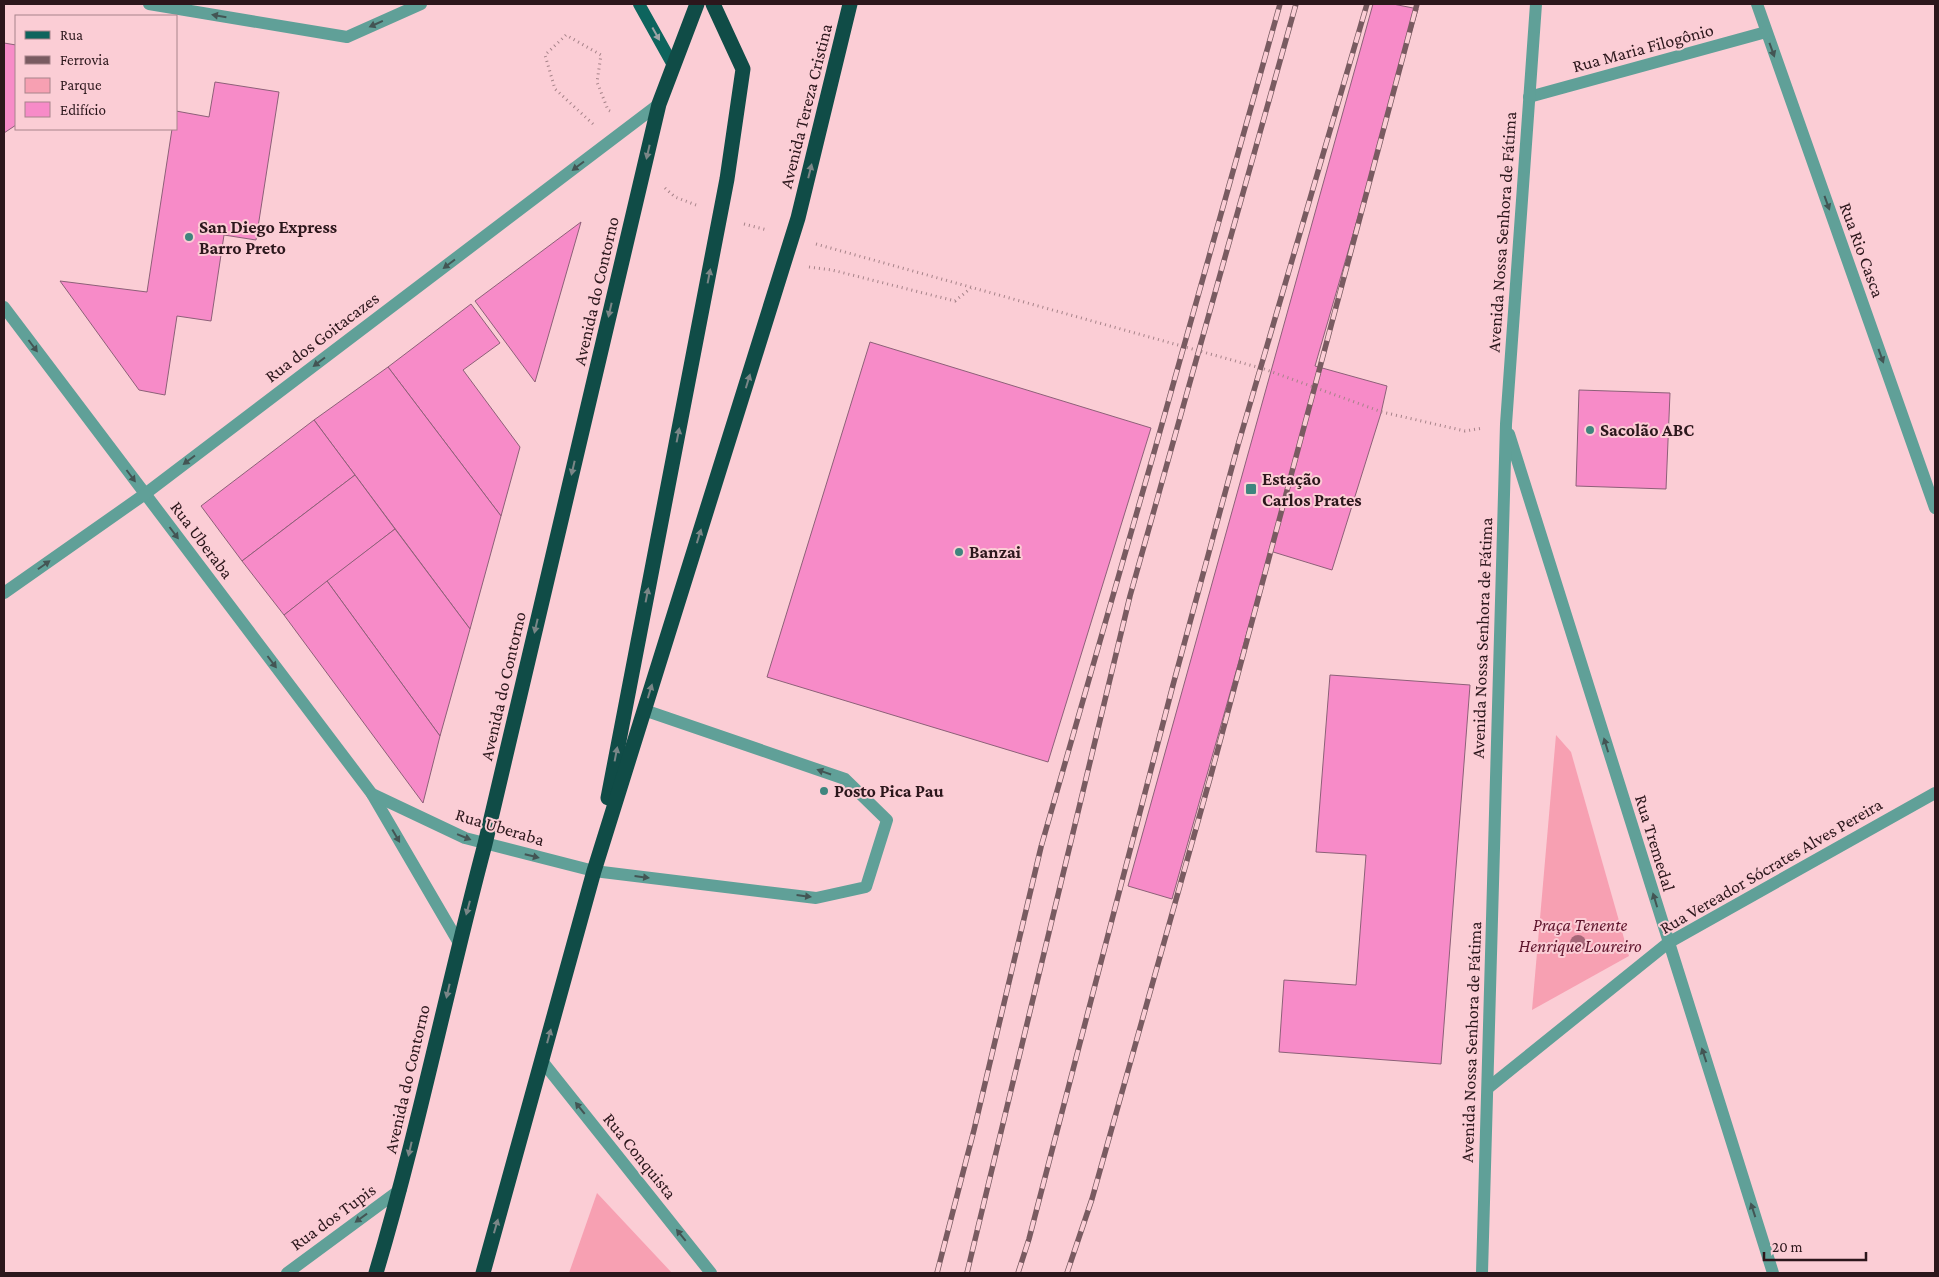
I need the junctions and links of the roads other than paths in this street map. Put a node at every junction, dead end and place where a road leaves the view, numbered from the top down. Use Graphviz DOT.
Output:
graph roads {
  1 [pos="149,4"];
  2 [pos="421,4"];
  3 [pos="638,4"];
  4 [pos="697,4"];
  5 [pos="713,4"];
  6 [pos="850,4"];
  7 [pos="1536,4"];
  8 [pos="1757,4"];
  9 [pos="1766,32"];
  10 [pos="672,65"];
  11 [pos="1529,97"];
  12 [pos="659,104"];
  13 [pos="4,307"];
  14 [pos="1506,424"];
  15 [pos="145,494"];
  16 [pos="1935,508"];
  17 [pos="4,593"];
  18 [pos="644,710"];
  19 [pos="1935,793"];
  20 [pos="372,794"];
  21 [pos="485,844"];
  22 [pos="594,871"];
  23 [pos="1668,942"];
  24 [pos="459,943"];
  25 [pos="542,1061"];
  26 [pos="1488,1088"];
  27 [pos="401,1189"];
  28 [pos="286,1273"];
  29 [pos="376,1273"];
  30 [pos="483,1273"];
  31 [pos="711,1273"];
  32 [pos="1482,1273"];
  33 [pos="1773,1273"];
  2 -- 1 [label="street, one-way"];
  3 -- 10 [label="main road, one-way"];
  4 -- 10 [label="highway"];
  22 -- 5 [label="highway, one-way"];
  18 -- 6 [label="highway, Avenida Tereza Cristina, one-way"];
  7 -- 11 [label="street, Avenida Nossa Senhora de Fátima"];
  8 -- 9 [label="street, Rua Rio Casca"];
  9 -- 11 [label="street, Rua Maria Filogônio"];
  9 -- 16 [label="street, Rua Rio Casca, one-way"];
  10 -- 12 [label="highway"];
  11 -- 14 [label="street, Avenida Nossa Senhora de Fátima"];
  12 -- 15 [label="street, Rua dos Goitacazes, one-way"];
  12 -- 21 [label="highway, Avenida do Contorno, one-way"];
  13 -- 15 [label="street, Rua Uberaba, one-way"];
  23 -- 14 [label="street, Rua Tremedal, one-way"];
  14 -- 26 [label="street, Avenida Nossa Senhora de Fátima"];
  17 -- 15 [label="street, Rua dos Goitacazes, one-way"];
  15 -- 20 [label="street, Rua Uberaba, one-way"];
  18 -- 22 [label="highway"];
  22 -- 18 [label="street, Rua Uberaba, one-way"];
  19 -- 23 [label="street, Rua Vereador Sócrates Alves Pereira"];
  20 -- 21 [label="street, Rua Uberaba, one-way"];
  20 -- 24 [label="street, Rua Uberaba, one-way"];
  21 -- 22 [label="street, Rua Uberaba, one-way"];
  21 -- 24 [label="highway, Avenida do Contorno, one-way"];
  25 -- 22 [label="highway, one-way"];
  23 -- 26 [label="street, Rua Vereador Sócrates Alves Pereira"];
  33 -- 23 [label="street, Rua Tremedal, one-way"];
  24 -- 27 [label="highway, Avenida do Contorno, one-way"];
  30 -- 25 [label="highway, one-way"];
  31 -- 25 [label="street, Rua Conquista, one-way"];
  26 -- 32 [label="street, Avenida Nossa Senhora de Fátima"];
  27 -- 28 [label="street, Rua dos Tupis, one-way"];
  27 -- 29 [label="highway, Avenida do Contorno"];
}
